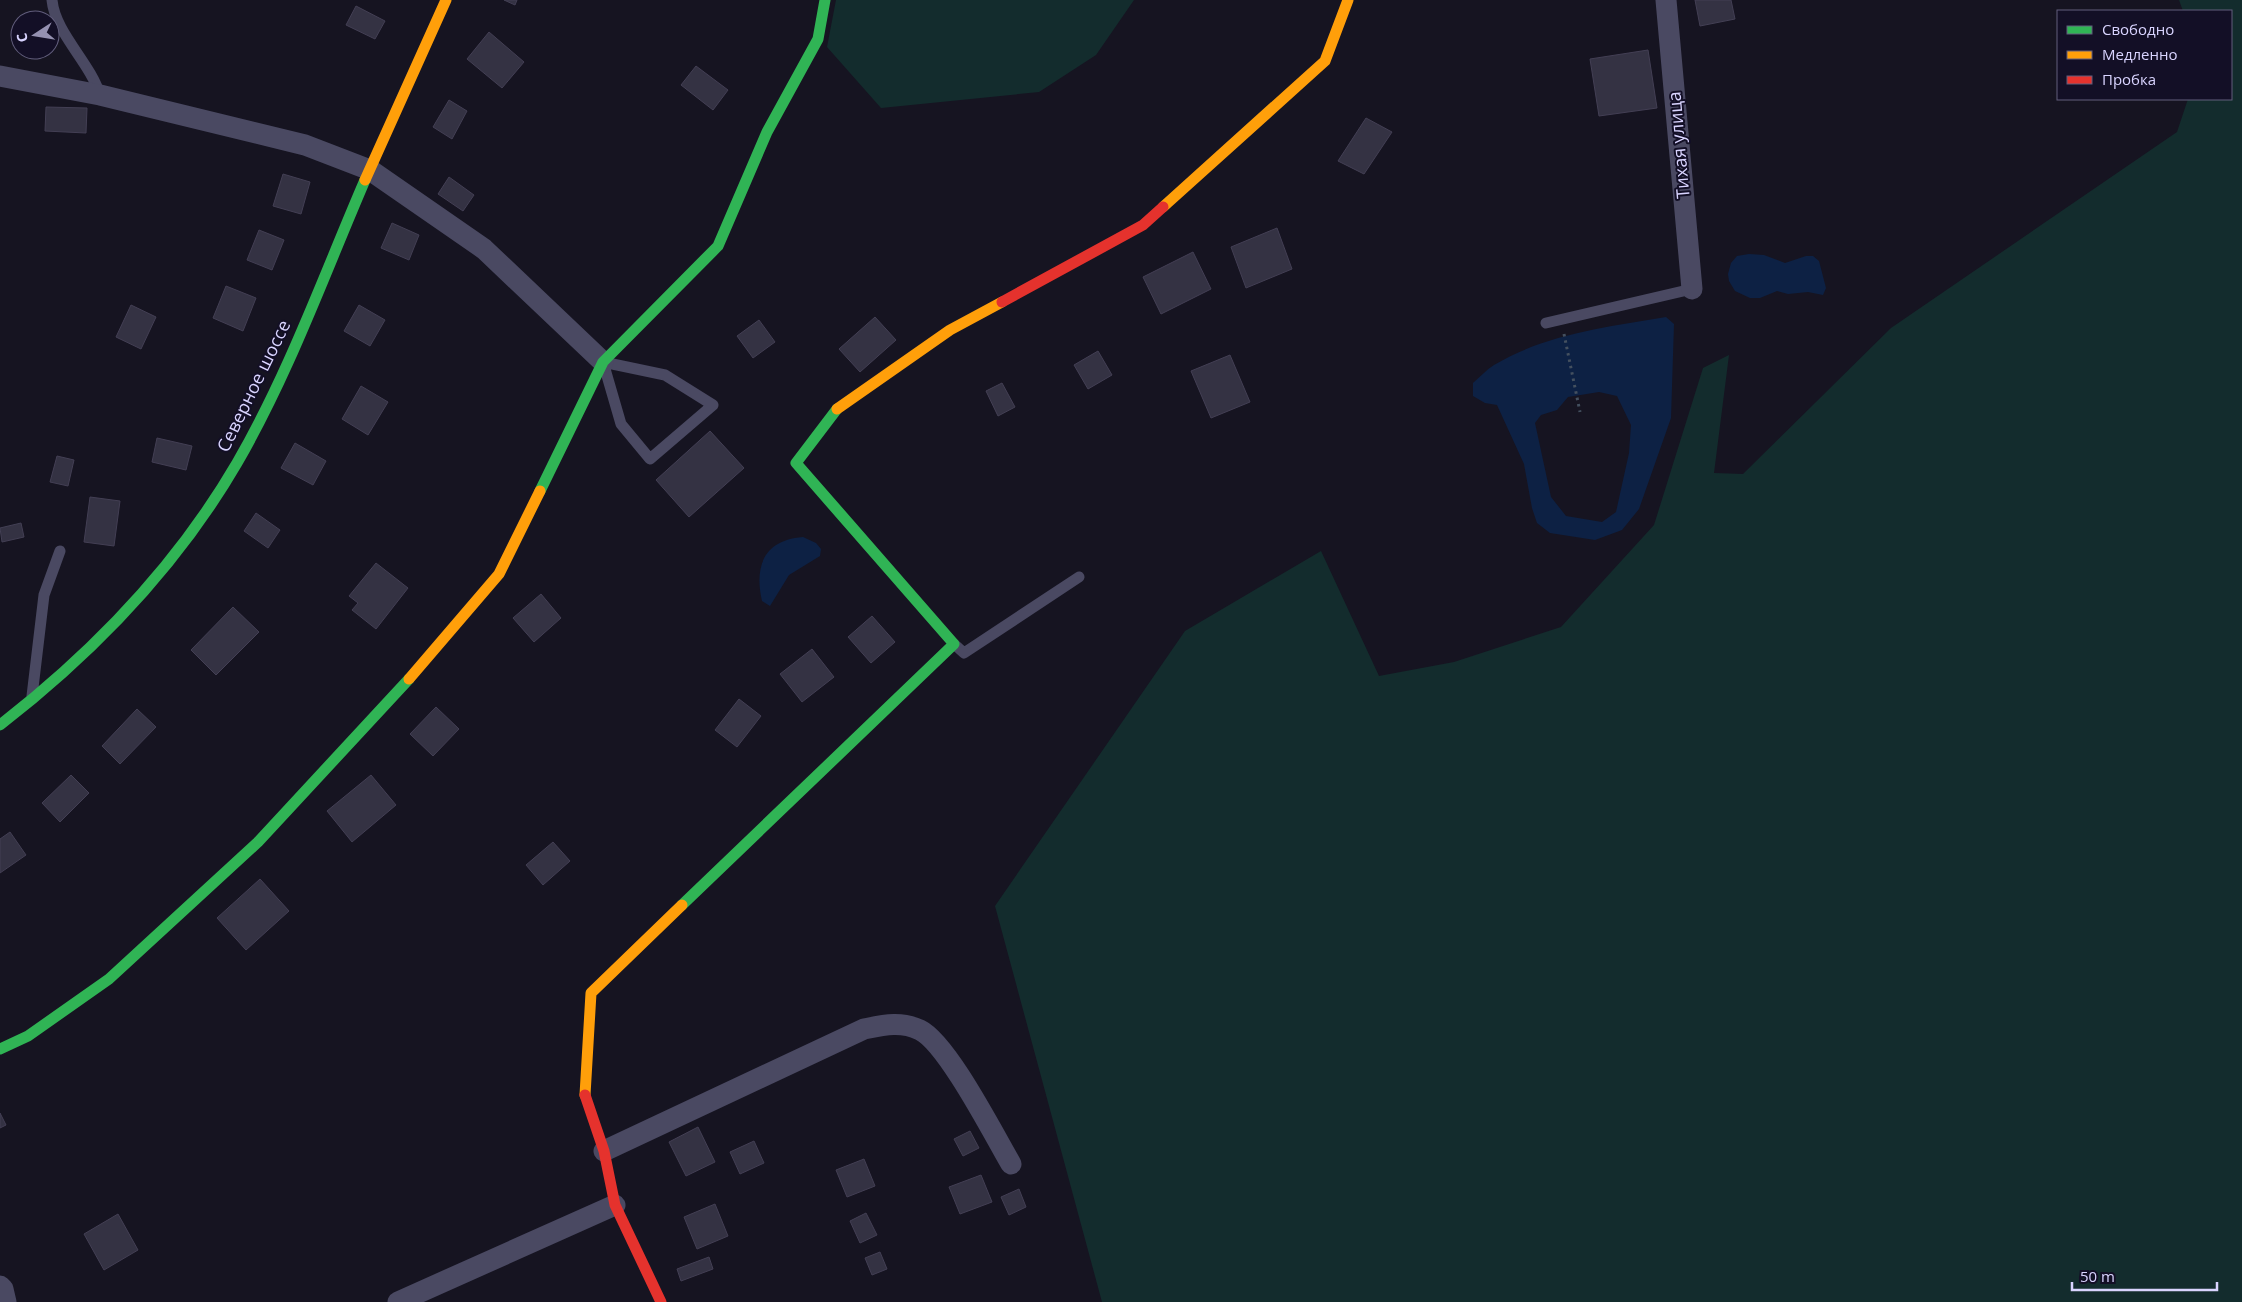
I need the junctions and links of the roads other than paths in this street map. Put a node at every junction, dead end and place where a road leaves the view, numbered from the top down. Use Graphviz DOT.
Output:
graph roads {
  1 [pos="52,0"];
  2 [pos="446,0"];
  3 [pos="825,0"];
  4 [pos="1348,0"];
  5 [pos="1666,0"];
  6 [pos="0,76"];
  7 [pos="100,95"];
  8 [pos="370,170"];
  9 [pos="1692,289"];
  10 [pos="1546,323"];
  11 [pos="603,362"];
  12 [pos="60,551"];
  13 [pos="1079,577"];
  14 [pos="954,644"];
  15 [pos="31,703"];
  16 [pos="0,725"];
  17 [pos="0,1049"];
  18 [pos="604,1151"];
  19 [pos="1011,1164"];
  20 [pos="615,1205"];
  21 [pos="0,1286"];
  22 [pos="6,1302"];
  23 [pos="398,1302"];
  24 [pos="661,1302"];
  1 -- 7 [label="lane"];
  2 -- 8 [label="street, Северное шоссе"];
  3 -- 11 [label="street"];
  4 -- 14 [label="street"];
  5 -- 9 [label="street, Тихая улица"];
  6 -- 7 [label="street"];
  7 -- 8 [label="street"];
  8 -- 11 [label="street"];
  8 -- 15 [label="street, Северное шоссе"];
  9 -- 10 [label="lane"];
  11 -- 11 [label="lane"];
  11 -- 17 [label="street"];
  12 -- 15 [label="lane"];
  13 -- 14 [label="lane"];
  14 -- 18 [label="street"];
  15 -- 16 [label="street, Северное шоссе"];
  18 -- 19 [label="street"];
  18 -- 20 [label="street"];
  20 -- 23 [label="street"];
  20 -- 24 [label="street"];
  21 -- 22 [label="street"];
}
